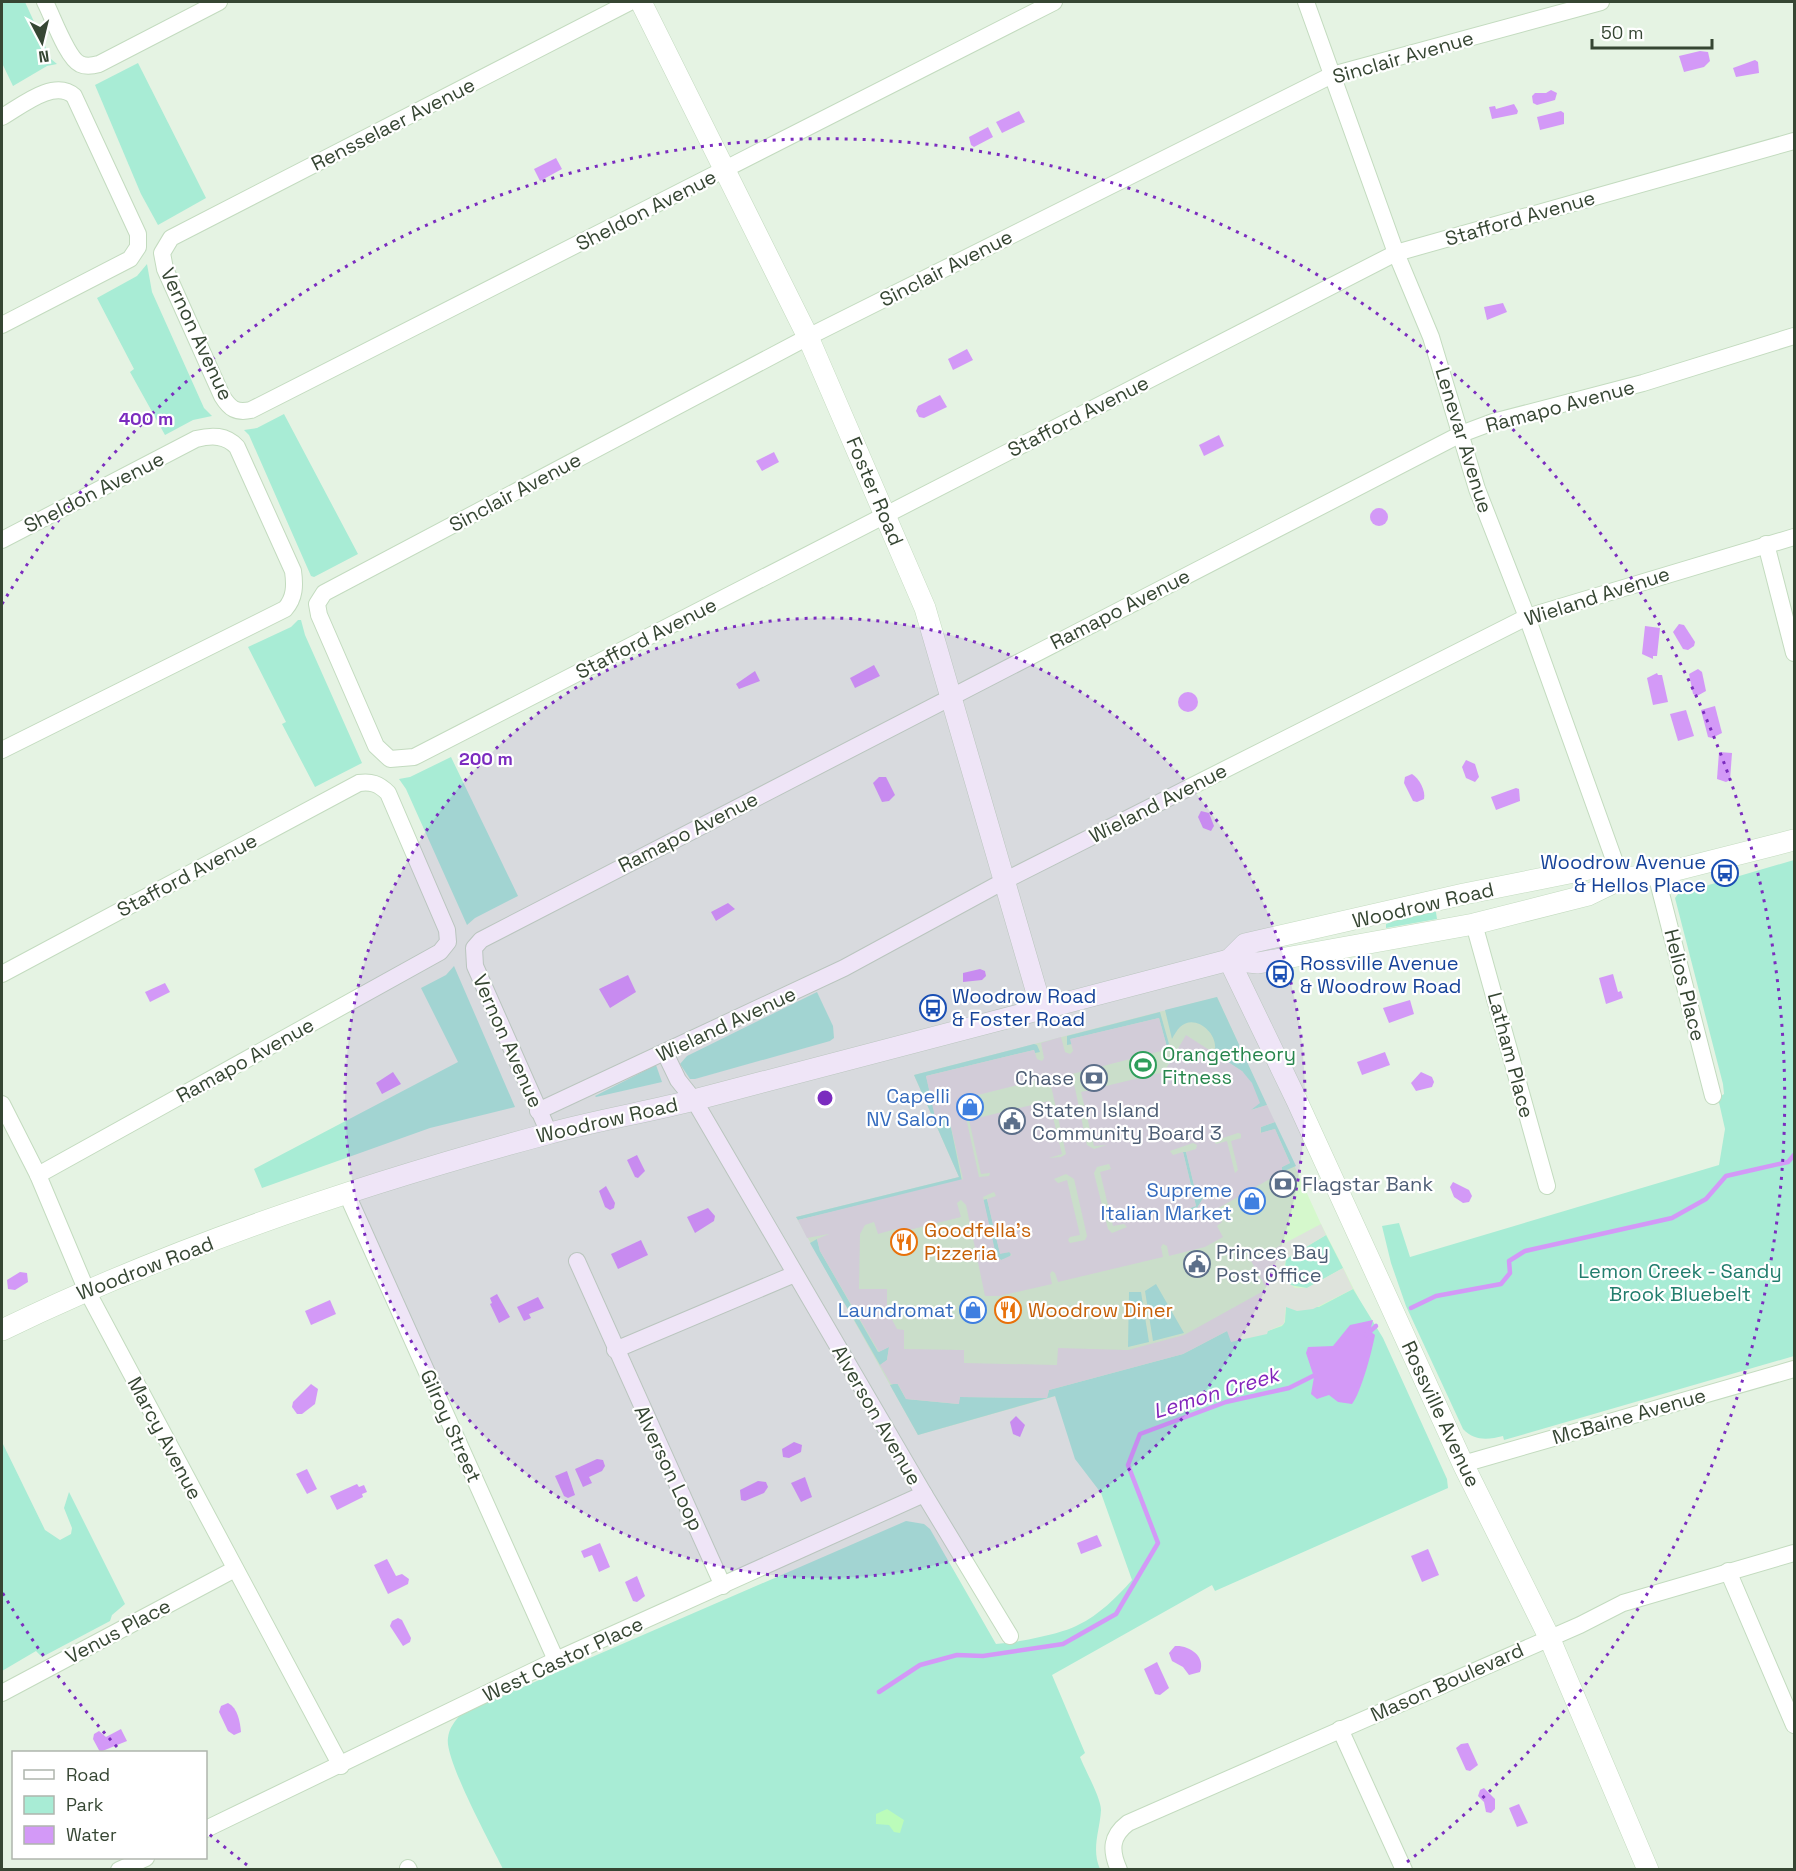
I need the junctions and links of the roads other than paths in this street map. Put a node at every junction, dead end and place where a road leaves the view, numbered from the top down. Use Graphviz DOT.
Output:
graph roads {
  1 [pos="45,2"];
  2 [pos="219,2"];
  3 [pos="630,2"];
  4 [pos="641,2"];
  5 [pos="1054,2"];
  6 [pos="1306,2"];
  7 [pos="1601,2"];
  8 [pos="1332,75"];
  9 [pos="2,117"];
  10 [pos="1794,141"];
  11 [pos="726,169"];
  12 [pos="162,253"];
  13 [pos="1396,253"];
  14 [pos="2,326"];
  15 [pos="1794,336"];
  16 [pos="808,337"];
  17 [pos="236,411"];
  18 [pos="1461,434"];
  19 [pos="886,515"];
  20 [pos="1794,537"];
  21 [pos="2,540"];
  22 [pos="1766,544"];
  23 [pos="1527,616"];
  24 [pos="1794,653"];
  25 [pos="952,694"];
  26 [pos="2,750"];
  27 [pos="390,759"];
  28 [pos="1794,840"];
  29 [pos="1656,874"];
  30 [pos="1621,879"];
  31 [pos="1006,880"];
  32 [pos="1464,894"];
  33 [pos="1474,924"];
  34 [pos="448,942"];
  35 [pos="474,948"];
  36 [pos="1229,960"];
  37 [pos="2,974"];
  38 [pos="1041,1007"];
  39 [pos="665,1053"];
  40 [pos="1713,1096"];
  41 [pos="694,1100"];
  42 [pos="2,1104"];
  43 [pos="538,1111"];
  44 [pos="549,1133"];
  45 [pos="38,1175"];
  46 [pos="1547,1186"];
  47 [pos="346,1192"];
  48 [pos="577,1261"];
  49 [pos="795,1274"];
  50 [pos="86,1289"];
  51 [pos="2,1330"];
  52 [pos="615,1350"];
  53 [pos="1794,1369"];
  54 [pos="1463,1464"];
  55 [pos="924,1494"];
  56 [pos="1794,1553"];
  57 [pos="235,1569"];
  58 [pos="1728,1571"];
  59 [pos="723,1586"];
  60 [pos="1010,1636"];
  61 [pos="1549,1637"];
  62 [pos="556,1660"];
  63 [pos="2,1693"];
  64 [pos="1794,1725"];
  65 [pos="1340,1729"];
  66 [pos="341,1766"];
  67 [pos="207,1830"];
  68 [pos="142,1859"];
  69 [pos="119,1869"];
  70 [pos="1119,1869"];
  71 [pos="1404,1869"];
  72 [pos="1648,1869"];
  1 -- 2 [label="street"];
  3 -- 12 [label="street, Rensselaer Avenue"];
  4 -- 11 [label="street, Foster Road"];
  5 -- 11 [label="street, Sheldon Avenue"];
  6 -- 8 [label="street, Lenevar Avenue"];
  7 -- 8 [label="street, Sinclair Avenue"];
  8 -- 13 [label="street, Lenevar Avenue"];
  8 -- 16 [label="street, Sinclair Avenue"];
  9 -- 14 [label="street"];
  10 -- 13 [label="street, Stafford Avenue"];
  11 -- 16 [label="street, Foster Road"];
  11 -- 17 [label="street, Sheldon Avenue"];
  12 -- 17 [label="street, Vernon Avenue"];
  13 -- 18 [label="street, Lenevar Avenue"];
  13 -- 19 [label="street, Stafford Avenue"];
  15 -- 18 [label="street, Ramapo Avenue"];
  16 -- 19 [label="street, Foster Road"];
  16 -- 27 [label="street, Sinclair Avenue"];
  18 -- 23 [label="street, Lenevar Avenue"];
  18 -- 25 [label="street, Ramapo Avenue"];
  19 -- 25 [label="street, Foster Road"];
  19 -- 27 [label="street, Stafford Avenue"];
  20 -- 22 [label="street, Wieland Avenue"];
  21 -- 26 [label="street, Sheldon Avenue"];
  22 -- 23 [label="street, Wieland Avenue"];
  22 -- 24 [label="street"];
  23 -- 30 [label="street, Lenevar Avenue"];
  23 -- 31 [label="street, Wieland Avenue"];
  25 -- 31 [label="street, Foster Road"];
  25 -- 35 [label="street, Ramapo Avenue"];
  28 -- 29 [label="street, Woodrow Road"];
  29 -- 30 [label="street, Woodrow Road"];
  29 -- 40 [label="street, Helios Place"];
  30 -- 32 [label="street, Woodrow Road"];
  30 -- 33 [label="street, Woodrow Road"];
  31 -- 38 [label="street, Foster Road"];
  31 -- 39 [label="street, Wieland Avenue"];
  32 -- 33 [label="street"];
  32 -- 36 [label="street, Woodrow Road"];
  33 -- 36 [label="street, Woodrow Road"];
  33 -- 46 [label="street, Latham Place"];
  34 -- 37 [label="street, Stafford Avenue"];
  34 -- 45 [label="street, Ramapo Avenue"];
  35 -- 43 [label="street, Vernon Avenue"];
  36 -- 38 [label="street, Woodrow Road"];
  36 -- 54 [label="street, Rossville Avenue"];
  38 -- 41 [label="street, Woodrow Road"];
  39 -- 41 [label="street, Alverson Avenue"];
  39 -- 43 [label="street, Wieland Avenue"];
  41 -- 44 [label="street, Woodrow Road"];
  41 -- 49 [label="street, Alverson Avenue"];
  42 -- 45 [label="street, Marcy Avenue"];
  43 -- 44 [label="street, Vernon Avenue"];
  44 -- 47 [label="street, Woodrow Road"];
  45 -- 50 [label="street, Marcy Avenue"];
  47 -- 50 [label="street, Woodrow Road"];
  47 -- 62 [label="street, Gilroy Street"];
  48 -- 52 [label="street, Alverson Loop"];
  49 -- 52 [label="street"];
  49 -- 55 [label="street, Alverson Avenue"];
  50 -- 51 [label="street, Woodrow Road"];
  50 -- 57 [label="street, Marcy Avenue"];
  52 -- 59 [label="street, Alverson Loop"];
  53 -- 54 [label="street, McBaine Avenue"];
  54 -- 61 [label="street, Rossville Avenue"];
  55 -- 59 [label="street, West Castor Place"];
  55 -- 60 [label="street, Alverson Avenue"];
  56 -- 58 [label="street, Mason Boulevard"];
  57 -- 63 [label="street, Venus Place"];
  57 -- 66 [label="street, Marcy Avenue"];
  58 -- 61 [label="street, Mason Boulevard"];
  58 -- 64 [label="street"];
  59 -- 62 [label="street, West Castor Place"];
  61 -- 65 [label="street, Mason Boulevard"];
  61 -- 72 [label="street, Rossville Avenue"];
  62 -- 66 [label="street, West Castor Place"];
  65 -- 70 [label="street, Mason Boulevard"];
  65 -- 71 [label="street"];
  66 -- 67 [label="street, West Castor Place"];
  68 -- 69 [label="street"];
}
